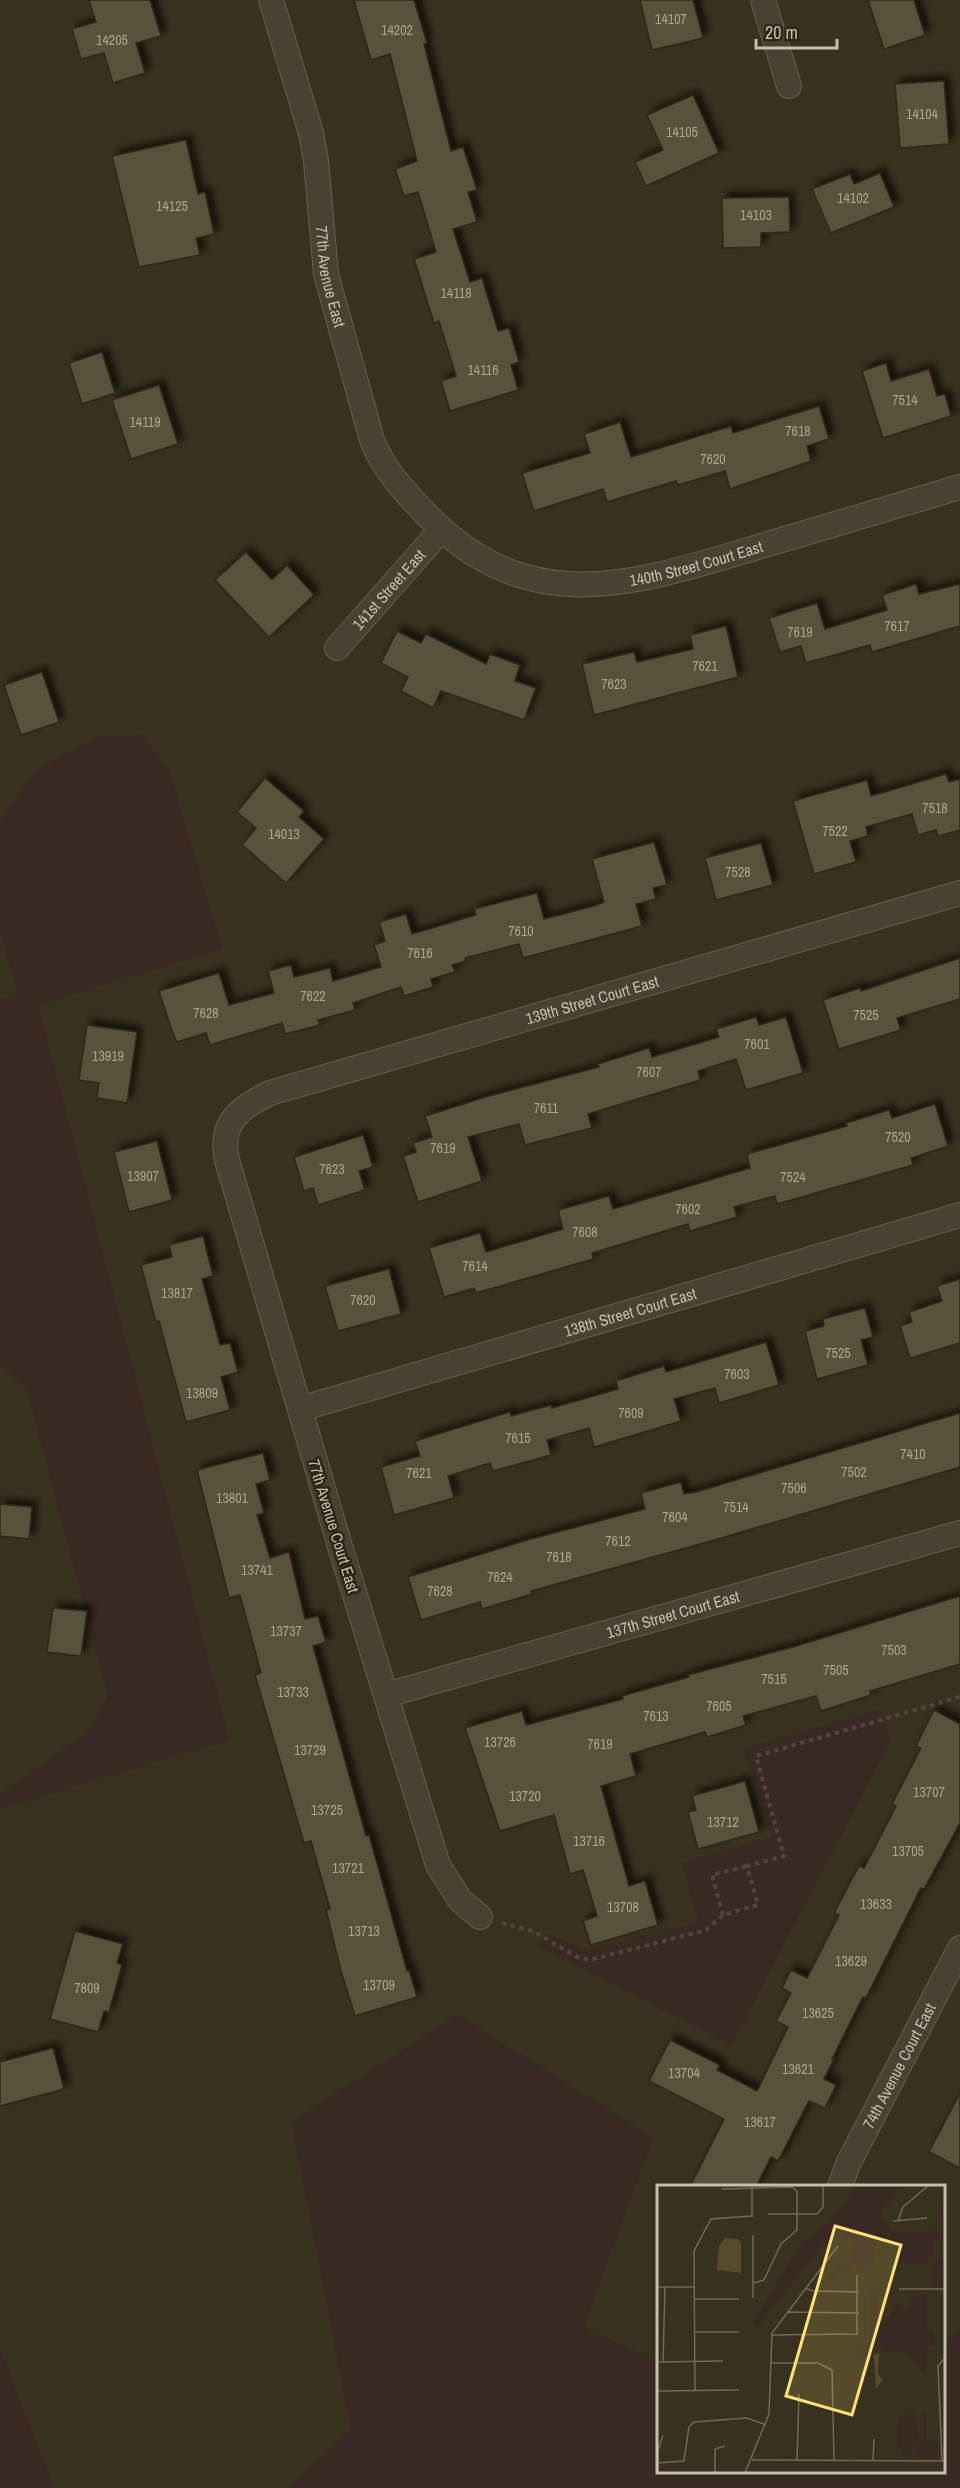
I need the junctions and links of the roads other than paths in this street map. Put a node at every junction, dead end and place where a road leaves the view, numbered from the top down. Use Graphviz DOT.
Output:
graph roads {
  1 [pos="271,0"];
  2 [pos="763,0"];
  3 [pos="789,86"];
  4 [pos="960,488"];
  5 [pos="441,530"];
  6 [pos="337,648"];
  7 [pos="960,893"];
  8 [pos="231,1122"];
  9 [pos="960,1215"];
  10 [pos="300,1409"];
  11 [pos="960,1533"];
  12 [pos="386,1695"];
  13 [pos="480,1917"];
  14 [pos="960,1948"];
  15 [pos="841,2185"];
  1 -- 5 [label="street, 77th Avenue East"];
  2 -- 3 [label="street"];
  4 -- 5 [label="street, 140th Street Court East"];
  5 -- 6 [label="street, 141st Street East"];
  7 -- 8 [label="street, 139th Street Court East"];
  8 -- 10 [label="street, 77th Avenue Court East"];
  9 -- 10 [label="street, 138th Street Court East"];
  10 -- 12 [label="street, 77th Avenue Court East"];
  11 -- 12 [label="street, 137th Street Court East"];
  12 -- 13 [label="street, 77th Avenue Court East"];
  14 -- 15 [label="street, 74th Avenue Court East"];
}
